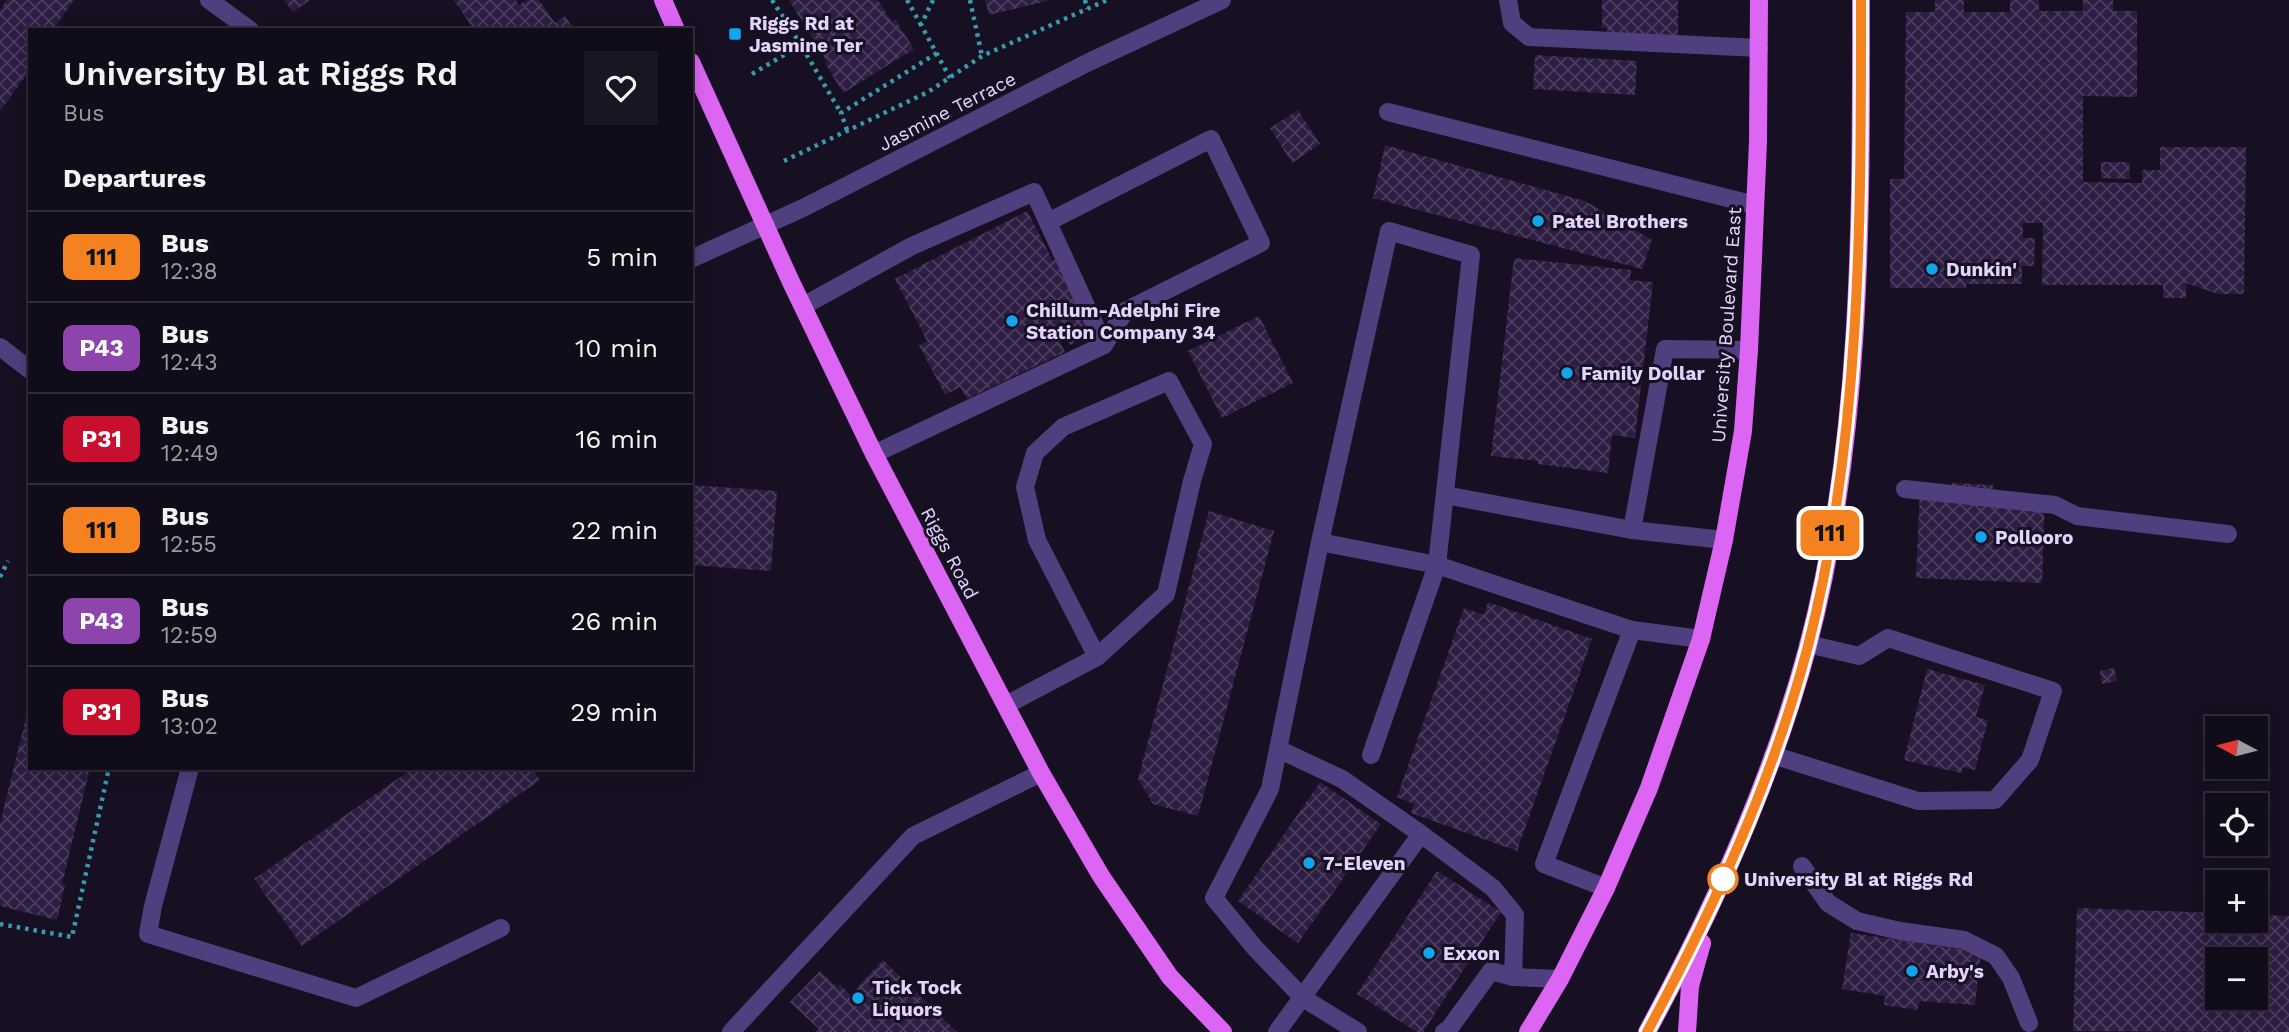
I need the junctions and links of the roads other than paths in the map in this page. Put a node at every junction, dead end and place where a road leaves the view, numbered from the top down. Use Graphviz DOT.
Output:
graph roads {
  1 [pos="209,0"];
  2 [pos="663,0"];
  3 [pos="1222,0"];
  4 [pos="1508,0"];
  5 [pos="1759,0"];
  6 [pos="1861,0"];
  7 [pos="247,28"];
  8 [pos="675,28"];
  9 [pos="1759,48"];
  10 [pos="693,66"];
  11 [pos="1388,111"];
  12 [pos="1755,205"];
  13 [pos="1048,222"];
  14 [pos="766,226"];
  15 [pos="693,258"];
  16 [pos="803,306"];
  17 [pos="1104,345"];
  18 [pos="0,347"];
  19 [pos="1749,350"];
  20 [pos="28,368"];
  21 [pos="874,454"];
  22 [pos="1905,489"];
  23 [pos="1445,495"];
  24 [pos="1632,530"];
  25 [pos="2228,534"];
  26 [pos="1724,540"];
  27 [pos="1320,541"];
  28 [pos="1437,565"];
  29 [pos="1632,630"];
  30 [pos="1700,639"];
  31 [pos="1808,645"];
  32 [pos="1097,657"];
  33 [pos="1006,705"];
  34 [pos="1278,748"];
  35 [pos="1371,755"];
  36 [pos="1773,755"];
  37 [pos="189,770"];
  38 [pos="1041,773"];
  39 [pos="1421,834"];
  40 [pos="1802,866"];
  41 [pos="1606,888"];
  42 [pos="1713,903"];
  43 [pos="501,928"];
  44 [pos="1513,977"];
  45 [pos="1560,979"];
  46 [pos="1303,998"];
  47 [pos="2029,1023"];
  48 [pos="731,1032"];
  49 [pos="1223,1032"];
  50 [pos="1278,1032"];
  51 [pos="1358,1032"];
  52 [pos="1444,1032"];
  53 [pos="1528,1032"];
  54 [pos="1647,1032"];
  55 [pos="1687,1032"];
  1 -- 7 [label="street"];
  2 -- 8 [label="main road"];
  3 -- 14 [label="street, Jasmine Terrace"];
  4 -- 9 [label="street"];
  5 -- 9 [label="main road, University Boulevard East"];
  6 -- 31 [label="main road"];
  9 -- 12 [label="main road, University Boulevard East"];
  10 -- 14 [label="main road, Riggs Road"];
  11 -- 12 [label="street"];
  12 -- 19 [label="main road, University Boulevard East"];
  13 -- 16 [label="street"];
  13 -- 17 [label="street"];
  13 -- 17 [label="street"];
  14 -- 15 [label="street, Jasmine Terrace"];
  14 -- 16 [label="main road, Riggs Road"];
  16 -- 21 [label="main road, Riggs Road"];
  17 -- 21 [label="street"];
  18 -- 20 [label="street"];
  19 -- 24 [label="street"];
  19 -- 26 [label="main road, University Boulevard East"];
  21 -- 33 [label="main road, Riggs Road"];
  22 -- 25 [label="street"];
  23 -- 24 [label="street"];
  23 -- 27 [label="street"];
  23 -- 28 [label="street"];
  24 -- 26 [label="street"];
  26 -- 30 [label="main road, University Boulevard East"];
  27 -- 28 [label="street"];
  27 -- 34 [label="street"];
  28 -- 29 [label="street"];
  28 -- 35 [label="street"];
  29 -- 30 [label="street"];
  29 -- 41 [label="street"];
  30 -- 41 [label="main road, University Boulevard East"];
  31 -- 36 [label="main road"];
  31 -- 36 [label="street"];
  32 -- 32 [label="street"];
  32 -- 33 [label="street"];
  33 -- 38 [label="main road, Riggs Road"];
  34 -- 39 [label="street"];
  34 -- 46 [label="street"];
  36 -- 42 [label="main road"];
  37 -- 43 [label="street"];
  38 -- 48 [label="street"];
  38 -- 49 [label="main road, Riggs Road"];
  39 -- 44 [label="street"];
  39 -- 46 [label="street"];
  40 -- 47 [label="street"];
  41 -- 45 [label="main road, University Boulevard East"];
  42 -- 54 [label="main road"];
  42 -- 55 [label="main road"];
  44 -- 45 [label="street"];
  44 -- 52 [label="street"];
  45 -- 53 [label="main road, University Boulevard East"];
  46 -- 50 [label="street"];
  46 -- 51 [label="street"];
}
